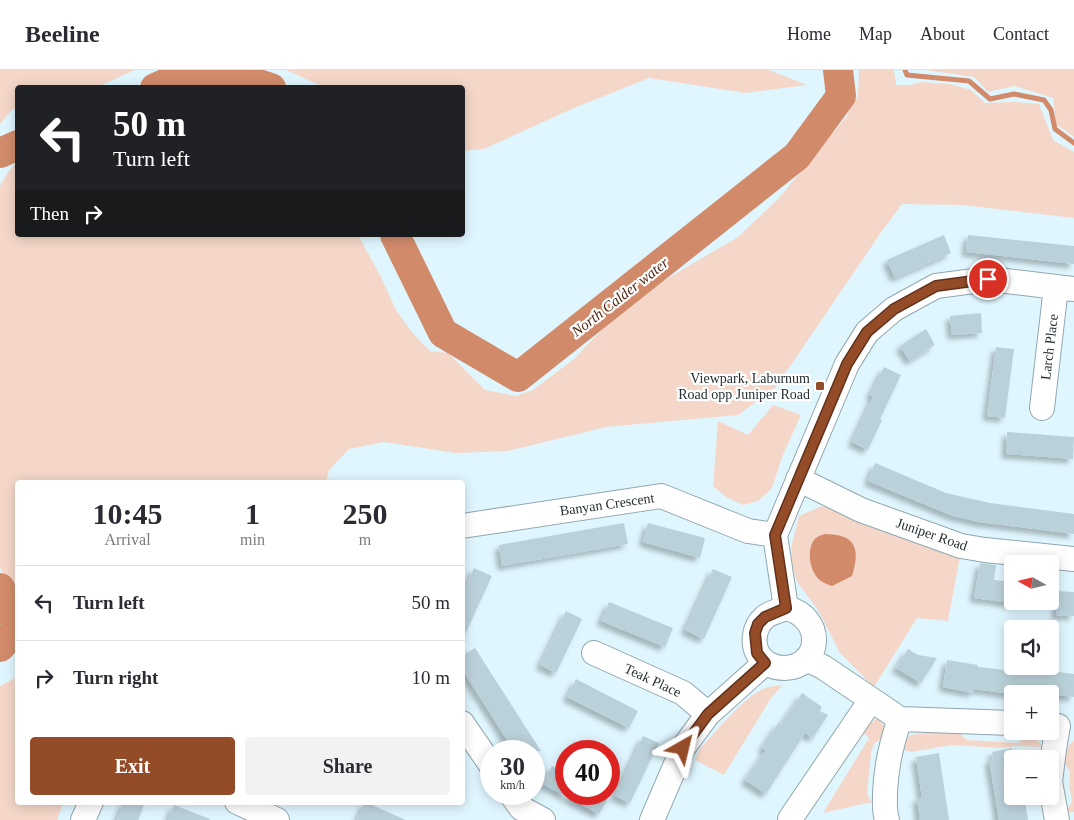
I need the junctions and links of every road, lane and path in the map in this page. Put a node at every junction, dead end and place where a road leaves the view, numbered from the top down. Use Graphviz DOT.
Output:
graph roads {
  1 [pos="1065,288"];
  2 [pos="1042,408"];
  3 [pos="798,480"];
  4 [pos="465,526"];
  5 [pos="775,535"];
  6 [pos="1074,559"];
  7 [pos="786,608"];
  8 [pos="594,653"];
  9 [pos="806,659"];
  10 [pos="765,663"];
  11 [pos="871,700"];
  12 [pos="708,714"];
  13 [pos="900,720"];
  14 [pos="1004,723"];
  15 [pos="1061,726"];
  16 [pos="465,727"];
  17 [pos="480,748"];
  18 [pos="1054,750"];
  19 [pos="90,805"];
  20 [pos="244,805"];
  21 [pos="1054,805"];
  22 [pos="513,807"];
  23 [pos="790,819"];
  24 [pos="83,820"];
  25 [pos="277,820"];
  26 [pos="543,820"];
  27 [pos="652,820"];
  28 [pos="886,820"];
  29 [pos="1056,820"];
  1 -- 2 [label="street, Larch Place"];
  1 -- 3 [label="street"];
  3 -- 5 [label="street"];
  3 -- 6 [label="street, Juniper Road"];
  4 -- 5 [label="street, Banyan Crescent"];
  5 -- 7 [label="street"];
  7 -- 9 [label="street"];
  7 -- 10 [label="street"];
  8 -- 12 [label="street, Teak Place"];
  9 -- 10 [label="street"];
  9 -- 11 [label="street"];
  10 -- 12 [label="street"];
  11 -- 13 [label="street"];
  11 -- 23 [label="street"];
  12 -- 27 [label="street"];
  13 -- 14 [label="street"];
  13 -- 28 [label="street"];
  15 -- 18 [label="street"];
  16 -- 17 [label="street"];
  19 -- 24 [label="street"];
  20 -- 25 [label="street"];
  21 -- 29 [label="street"];
  22 -- 26 [label="street"];
}
